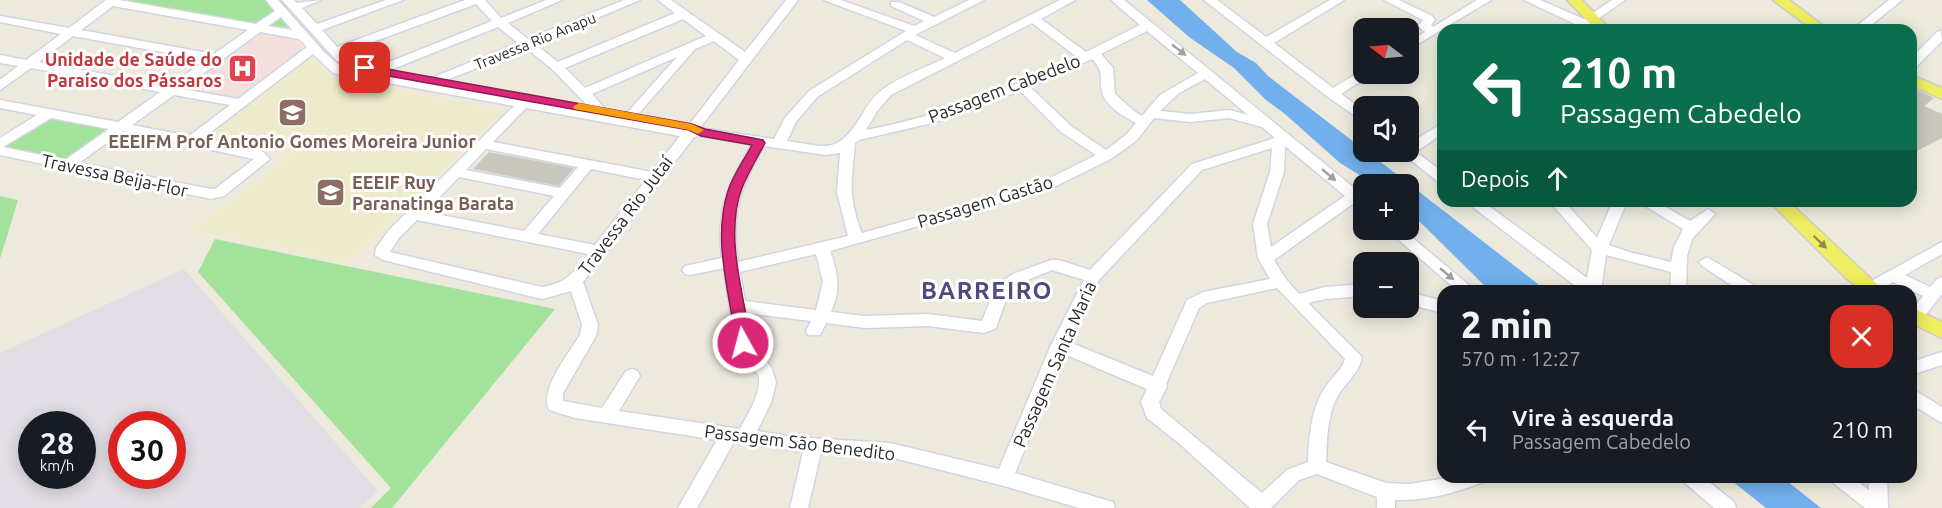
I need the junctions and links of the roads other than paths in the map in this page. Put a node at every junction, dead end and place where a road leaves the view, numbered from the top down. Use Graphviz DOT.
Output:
graph roads {
  1 [pos="272,0"];
  2 [pos="315,0"];
  3 [pos="398,0"];
  4 [pos="478,0"];
  5 [pos="556,0"];
  6 [pos="634,0"];
  7 [pos="664,0"];
  8 [pos="792,0"];
  9 [pos="830,0"];
  10 [pos="978,0"];
  11 [pos="1069,0"];
  12 [pos="1118,0"];
  13 [pos="1210,0"];
  14 [pos="1338,0"];
  15 [pos="1390,0"];
  16 [pos="1485,0"];
  17 [pos="1530,0"];
  18 [pos="1574,0"];
  19 [pos="1619,0"];
  20 [pos="1780,0"];
  21 [pos="1896,0"];
  22 [pos="112,1"];
  23 [pos="895,4"];
  24 [pos="288,6"];
  25 [pos="684,14"];
  26 [pos="1034,19"];
  27 [pos="0,20"];
  28 [pos="934,21"];
  29 [pos="499,22"];
  30 [pos="1446,24"];
  31 [pos="1585,24"];
  32 [pos="1814,24"];
  33 [pos="1866,24"];
  34 [pos="1148,26"];
  35 [pos="258,28"];
  36 [pos="1437,30"];
  37 [pos="71,32"];
  38 [pos="309,32"];
  39 [pos="1433,32"];
  40 [pos="911,33"];
  41 [pos="1941,35"];
  42 [pos="713,37"];
  43 [pos="1419,40"];
  44 [pos="1265,43"];
  45 [pos="528,44"];
  46 [pos="694,46"];
  47 [pos="316,50"];
  48 [pos="334,51"];
  49 [pos="1089,55"];
  50 [pos="953,57"];
  51 [pos="0,58"];
  52 [pos="217,58"];
  53 [pos="745,58"];
  54 [pos="1917,59"];
  55 [pos="29,64"];
  56 [pos="557,67"];
  57 [pos="378,71"];
  58 [pos="1208,73"];
  59 [pos="435,81"];
  60 [pos="1353,81"];
  61 [pos="1917,82"];
  62 [pos="0,86"];
  63 [pos="1020,86"];
  64 [pos="173,90"];
  65 [pos="584,93"];
  66 [pos="1332,94"];
  67 [pos="1942,94"];
  68 [pos="531,102"];
  69 [pos="240,103"];
  70 [pos="0,104"];
  71 [pos="600,110"];
  72 [pos="1353,110"];
  73 [pos="49,113"];
  74 [pos="632,116"];
  75 [pos="1147,118"];
  76 [pos="121,127"];
  77 [pos="694,131"];
  78 [pos="1437,131"];
  79 [pos="1279,136"];
  80 [pos="852,140"];
  81 [pos="191,141"];
  82 [pos="759,143"];
  83 [pos="1419,143"];
  84 [pos="0,144"];
  85 [pos="778,145"];
  86 [pos="488,146"];
  87 [pos="0,150"];
  88 [pos="1106,156"];
  89 [pos="1419,160"];
  90 [pos="67,165"];
  91 [pos="587,165"];
  92 [pos="1437,174"];
  93 [pos="460,176"];
  94 [pos="654,177"];
  95 [pos="564,193"];
  96 [pos="1353,195"];
  97 [pos="1353,204"];
  98 [pos="1480,207"];
  99 [pos="1561,207"];
  100 [pos="1617,207"];
  101 [pos="1655,207"];
  102 [pos="1784,207"];
  103 [pos="1708,214"];
  104 [pos="418,215"];
  105 [pos="1690,227"];
  106 [pos="526,238"];
  107 [pos="857,239"];
  108 [pos="1406,240"];
  109 [pos="821,247"];
  110 [pos="1942,247"];
  111 [pos="1600,248"];
  112 [pos="598,251"];
  113 [pos="1266,258"];
  114 [pos="1707,262"];
  115 [pos="730,265"];
  116 [pos="1679,269"];
  117 [pos="690,270"];
  118 [pos="1894,276"];
  119 [pos="1092,277"];
  120 [pos="575,281"];
  121 [pos="1280,282"];
  122 [pos="1461,285"];
  123 [pos="1585,285"];
  124 [pos="1594,285"];
  125 [pos="1678,285"];
  126 [pos="1743,285"];
  127 [pos="1867,285"];
  128 [pos="1880,285"];
  129 [pos="1937,289"];
  130 [pos="1353,291"];
  131 [pos="1296,300"];
  132 [pos="1419,301"];
  133 [pos="1437,305"];
  134 [pos="739,306"];
  135 [pos="1917,311"];
  136 [pos="1917,319"];
  137 [pos="817,324"];
  138 [pos="1942,331"];
  139 [pos="1059,345"];
  140 [pos="1942,358"];
  141 [pos="1917,367"];
  142 [pos="632,376"];
  143 [pos="1159,387"];
  144 [pos="1917,398"];
  145 [pos="607,415"];
  146 [pos="1942,416"];
  147 [pos="737,436"];
  148 [pos="814,445"];
  149 [pos="1317,465"];
  150 [pos="1004,478"];
  151 [pos="1461,483"];
  152 [pos="1696,483"];
  153 [pos="1846,483"];
  154 [pos="1878,483"];
  155 [pos="1386,499"];
  156 [pos="1719,506"];
  157 [pos="1261,507"];
  158 [pos="687,508"];
  159 [pos="799,508"];
  160 [pos="1106,508"];
  161 [pos="1879,508"];
  1 -- 24 [label="street"];
  2 -- 24 [label="street"];
  3 -- 38 [label="street"];
  4 -- 29 [label="street"];
  4 -- 48 [label="street"];
  5 -- 29 [label="street"];
  6 -- 45 [label="street, Travessa Rio Anapu"];
  7 -- 25 [label="street"];
  8 -- 53 [label="street, Travessa Rio Jutaí"];
  9 -- 40 [label="street"];
  10 -- 28 [label="street"];
  11 -- 26 [label="street"];
  12 -- 34 [label="street"];
  13 -- 44 [label="street"];
  14 -- 44 [label="street"];
  15 -- 39 [label="street"];
  16 -- 30 [label="street"];
  17 -- 31 [label="street"];
  18 -- 31 [label="main road"];
  19 -- 31 [label="street"];
  20 -- 32 [label="main road"];
  21 -- 33 [label="street"];
  22 -- 35 [label="street"];
  22 -- 37 [label="street"];
  23 -- 28 [label="street"];
  24 -- 35 [label="street"];
  24 -- 38 [label="street"];
  25 -- 42 [label="street"];
  25 -- 56 [label="street"];
  26 -- 49 [label="street"];
  26 -- 50 [label="street"];
  27 -- 37 [label="street"];
  28 -- 40 [label="street"];
  29 -- 45 [label="street"];
  29 -- 57 [label="street"];
  34 -- 49 [label="street, Passagem Cabedelo"];
  34 -- 58 [label="street, one-way"];
  35 -- 38 [label="street"];
  35 -- 52 [label="street"];
  36 -- 39 [label="street"];
  37 -- 52 [label="street"];
  37 -- 55 [label="street"];
  38 -- 47 [label="street"];
  38 -- 48 [label="street"];
  39 -- 43 [label="street"];
  40 -- 50 [label="street"];
  40 -- 85 [label="street"];
  41 -- 54 [label="street"];
  42 -- 46 [label="street"];
  42 -- 53 [label="street"];
  44 -- 66 [label="street"];
  45 -- 56 [label="street"];
  45 -- 59 [label="street, Travessa Rio Anapu"];
  46 -- 65 [label="street"];
  46 -- 74 [label="street"];
  47 -- 48 [label="street"];
  47 -- 68 [label="street"];
  47 -- 69 [label="street"];
  48 -- 57 [label="street"];
  49 -- 63 [label="street, Passagem Cabedelo"];
  49 -- 75 [label="street"];
  50 -- 80 [label="street"];
  51 -- 55 [label="street"];
  52 -- 64 [label="street"];
  53 -- 77 [label="street, Travessa Rio Jutaí"];
  55 -- 62 [label="street"];
  55 -- 64 [label="street"];
  56 -- 65 [label="street"];
  57 -- 59 [label="street"];
  58 -- 75 [label="street, Passagem Gastão"];
  58 -- 79 [label="street"];
  59 -- 68 [label="street"];
  60 -- 66 [label="street"];
  61 -- 67 [label="main road"];
  63 -- 80 [label="street, Passagem Cabedelo"];
  63 -- 88 [label="street"];
  64 -- 69 [label="street"];
  64 -- 76 [label="street"];
  65 -- 71 [label="street"];
  66 -- 72 [label="street"];
  68 -- 71 [label="street"];
  68 -- 77 [label="street"];
  68 -- 86 [label="street"];
  69 -- 81 [label="street"];
  70 -- 73 [label="street"];
  71 -- 74 [label="street"];
  73 -- 76 [label="street"];
  73 -- 84 [label="street"];
  74 -- 77 [label="street"];
  75 -- 79 [label="street"];
  75 -- 88 [label="street, Passagem Gastão"];
  76 -- 81 [label="street"];
  76 -- 90 [label="street"];
  77 -- 82 [label="street, Passagem Cabedelo"];
  77 -- 94 [label="street, Travessa Rio Jutaí"];
  78 -- 83 [label="street"];
  79 -- 96 [label="street, one-way"];
  79 -- 113 [label="street"];
  79 -- 119 [label="street, Passagem Santa Maria"];
  80 -- 85 [label="street, Passagem Cabedelo"];
  80 -- 107 [label="street"];
  81 -- 90 [label="street, Travessa Beija-Flor"];
  82 -- 85 [label="street, Passagem Cabedelo"];
  82 -- 115 [label="street"];
  86 -- 91 [label="street"];
  86 -- 93 [label="street"];
  87 -- 90 [label="street, Travessa Beija-Flor"];
  88 -- 107 [label="street, Passagem Gastão"];
  89 -- 92 [label="street"];
  91 -- 94 [label="street"];
  91 -- 95 [label="street"];
  93 -- 95 [label="street"];
  93 -- 104 [label="street"];
  94 -- 112 [label="street, Travessa Rio Jutaí"];
  95 -- 106 [label="street"];
  97 -- 113 [label="street"];
  98 -- 123 [label="street"];
  99 -- 111 [label="street"];
  100 -- 111 [label="street"];
  101 -- 105 [label="street"];
  102 -- 127 [label="main road, one-way"];
  103 -- 105 [label="street"];
  104 -- 106 [label="street"];
  104 -- 120 [label="street, Travessa Rio Jutaí"];
  105 -- 116 [label="street"];
  106 -- 112 [label="street"];
  107 -- 109 [label="street, Passagem Gastão"];
  108 -- 122 [label="street, one-way"];
  109 -- 115 [label="street, Passagem Gastão"];
  109 -- 137 [label="street"];
  110 -- 118 [label="street"];
  111 -- 116 [label="street"];
  111 -- 124 [label="street"];
  112 -- 120 [label="street, Travessa Rio Jutaí"];
  113 -- 121 [label="street"];
  114 -- 126 [label="street"];
  115 -- 117 [label="street, Passagem Gastão"];
  115 -- 134 [label="street"];
  116 -- 125 [label="street"];
  118 -- 128 [label="street"];
  118 -- 129 [label="street"];
  119 -- 137 [label="street"];
  119 -- 139 [label="street, Passagem Santa Maria"];
  120 -- 145 [label="street, Passagem São Benedito"];
  121 -- 131 [label="street"];
  121 -- 143 [label="street"];
  129 -- 135 [label="street"];
  130 -- 131 [label="street"];
  131 -- 149 [label="street"];
  132 -- 133 [label="street"];
  134 -- 137 [label="street"];
  134 -- 147 [label="street"];
  136 -- 138 [label="main road"];
  139 -- 143 [label="street"];
  139 -- 150 [label="street, Passagem Santa Maria"];
  140 -- 141 [label="street"];
  142 -- 145 [label="street"];
  143 -- 157 [label="street"];
  144 -- 146 [label="street"];
  145 -- 147 [label="street, Passagem São Benedito"];
  147 -- 148 [label="street, Passagem São Benedito"];
  147 -- 158 [label="street"];
  148 -- 150 [label="street, Passagem São Benedito"];
  148 -- 159 [label="street"];
  149 -- 155 [label="street"];
  149 -- 157 [label="street"];
  150 -- 160 [label="street, Passagem São Benedito"];
  151 -- 155 [label="street"];
  152 -- 156 [label="street"];
  153 -- 161 [label="street"];
  154 -- 161 [label="street"];
}
